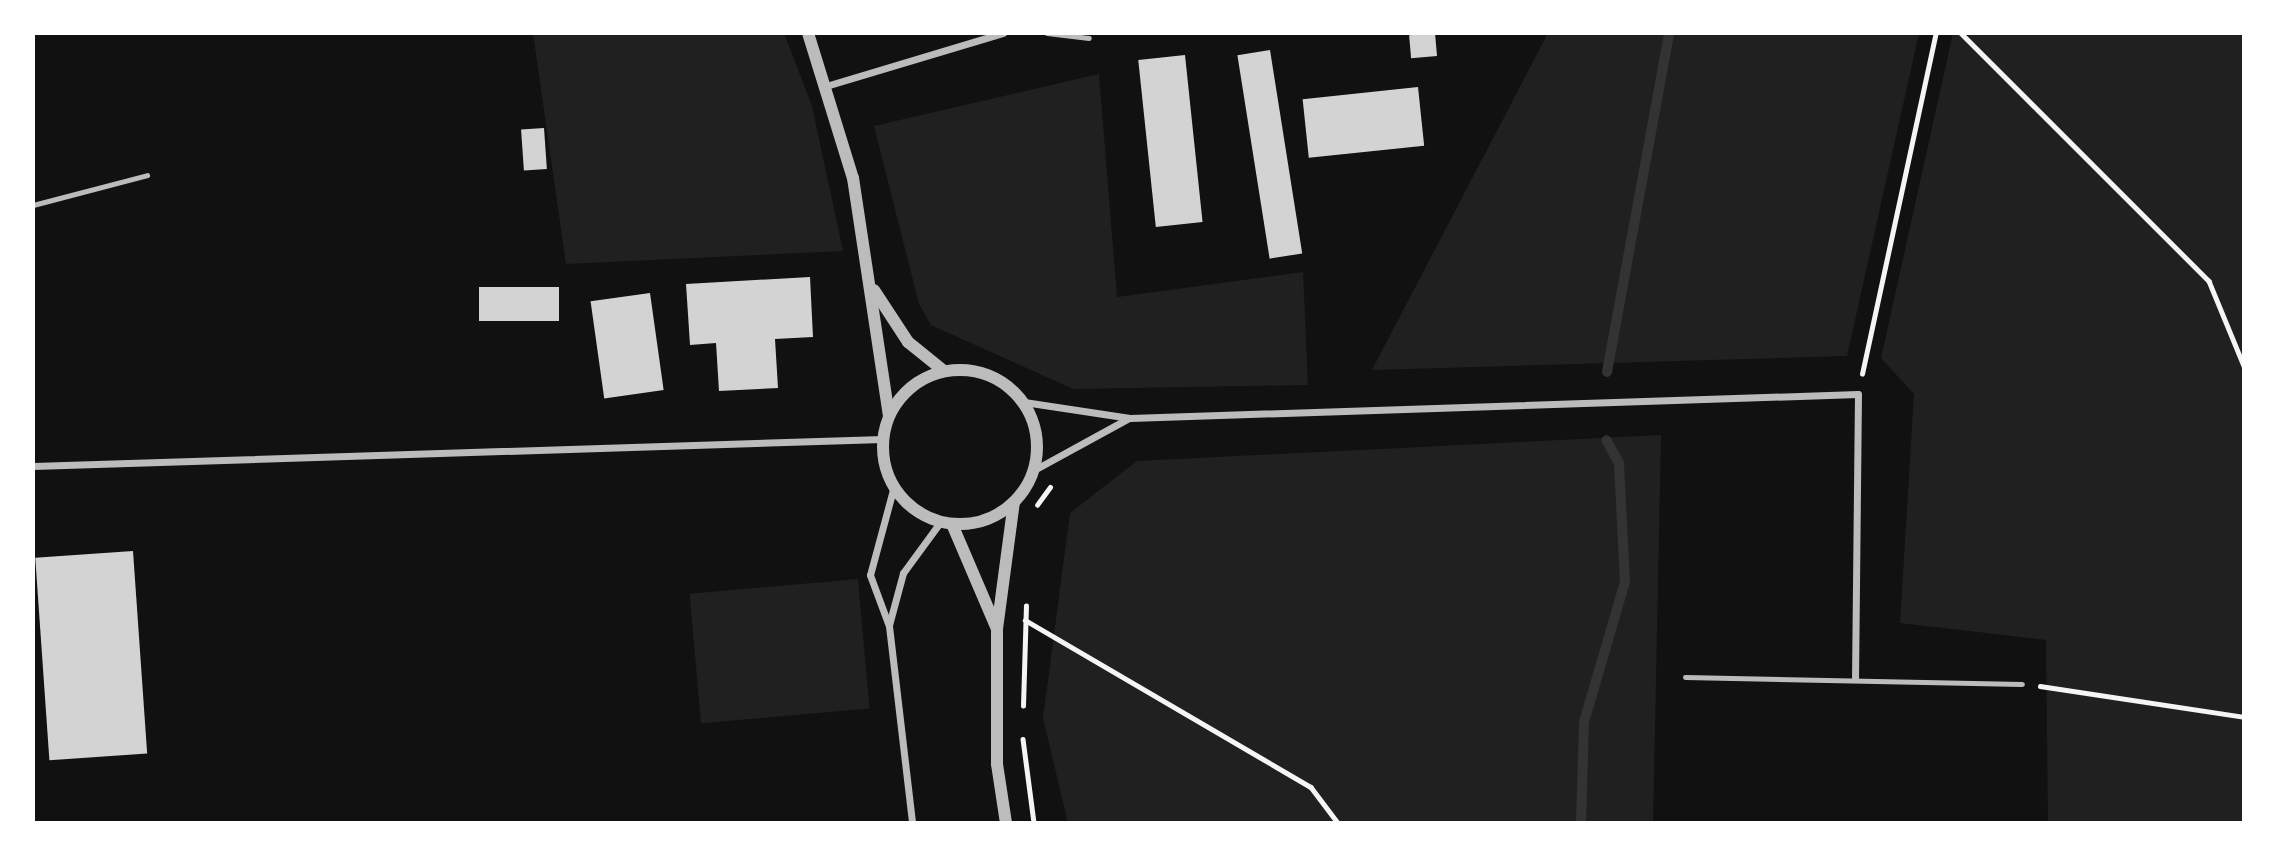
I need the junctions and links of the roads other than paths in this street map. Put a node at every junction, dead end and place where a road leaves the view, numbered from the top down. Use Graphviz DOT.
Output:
graph roads {
  1 [pos="808,33"];
  2 [pos="1003,33"];
  3 [pos="1047,33"];
  4 [pos="1088,38"];
  5 [pos="826,86"];
  6 [pos="147,175"];
  7 [pos="33,205"];
  8 [pos="872,287"];
  9 [pos="944,371"];
  10 [pos="1024,402"];
  11 [pos="889,415"];
  12 [pos="1130,418"];
  13 [pos="883,439"];
  14 [pos="33,466"];
  15 [pos="1034,470"];
  16 [pos="894,486"];
  17 [pos="1014,502"];
  18 [pos="946,522"];
  19 [pos="889,626"];
  20 [pos="997,629"];
  21 [pos="1685,677"];
  22 [pos="1855,679"];
  23 [pos="2022,684"];
  24 [pos="912,823"];
  25 [pos="1006,823"];
  1 -- 5 [label="street"];
  2 -- 5 [label="street"];
  3 -- 4 [label="lane"];
  5 -- 8 [label="street"];
  6 -- 7 [label="lane"];
  8 -- 9 [label="street"];
  8 -- 11 [label="street"];
  9 -- 10 [label="street"];
  9 -- 11 [label="street"];
  10 -- 12 [label="street"];
  10 -- 15 [label="street"];
  11 -- 13 [label="street"];
  12 -- 15 [label="street"];
  12 -- 22 [label="street"];
  13 -- 14 [label="street"];
  13 -- 16 [label="street"];
  15 -- 17 [label="street"];
  16 -- 18 [label="street"];
  16 -- 19 [label="street"];
  17 -- 18 [label="street"];
  17 -- 20 [label="street"];
  18 -- 19 [label="street"];
  18 -- 20 [label="street"];
  19 -- 24 [label="street"];
  20 -- 25 [label="street"];
  21 -- 22 [label="lane"];
  22 -- 23 [label="lane"];
}
